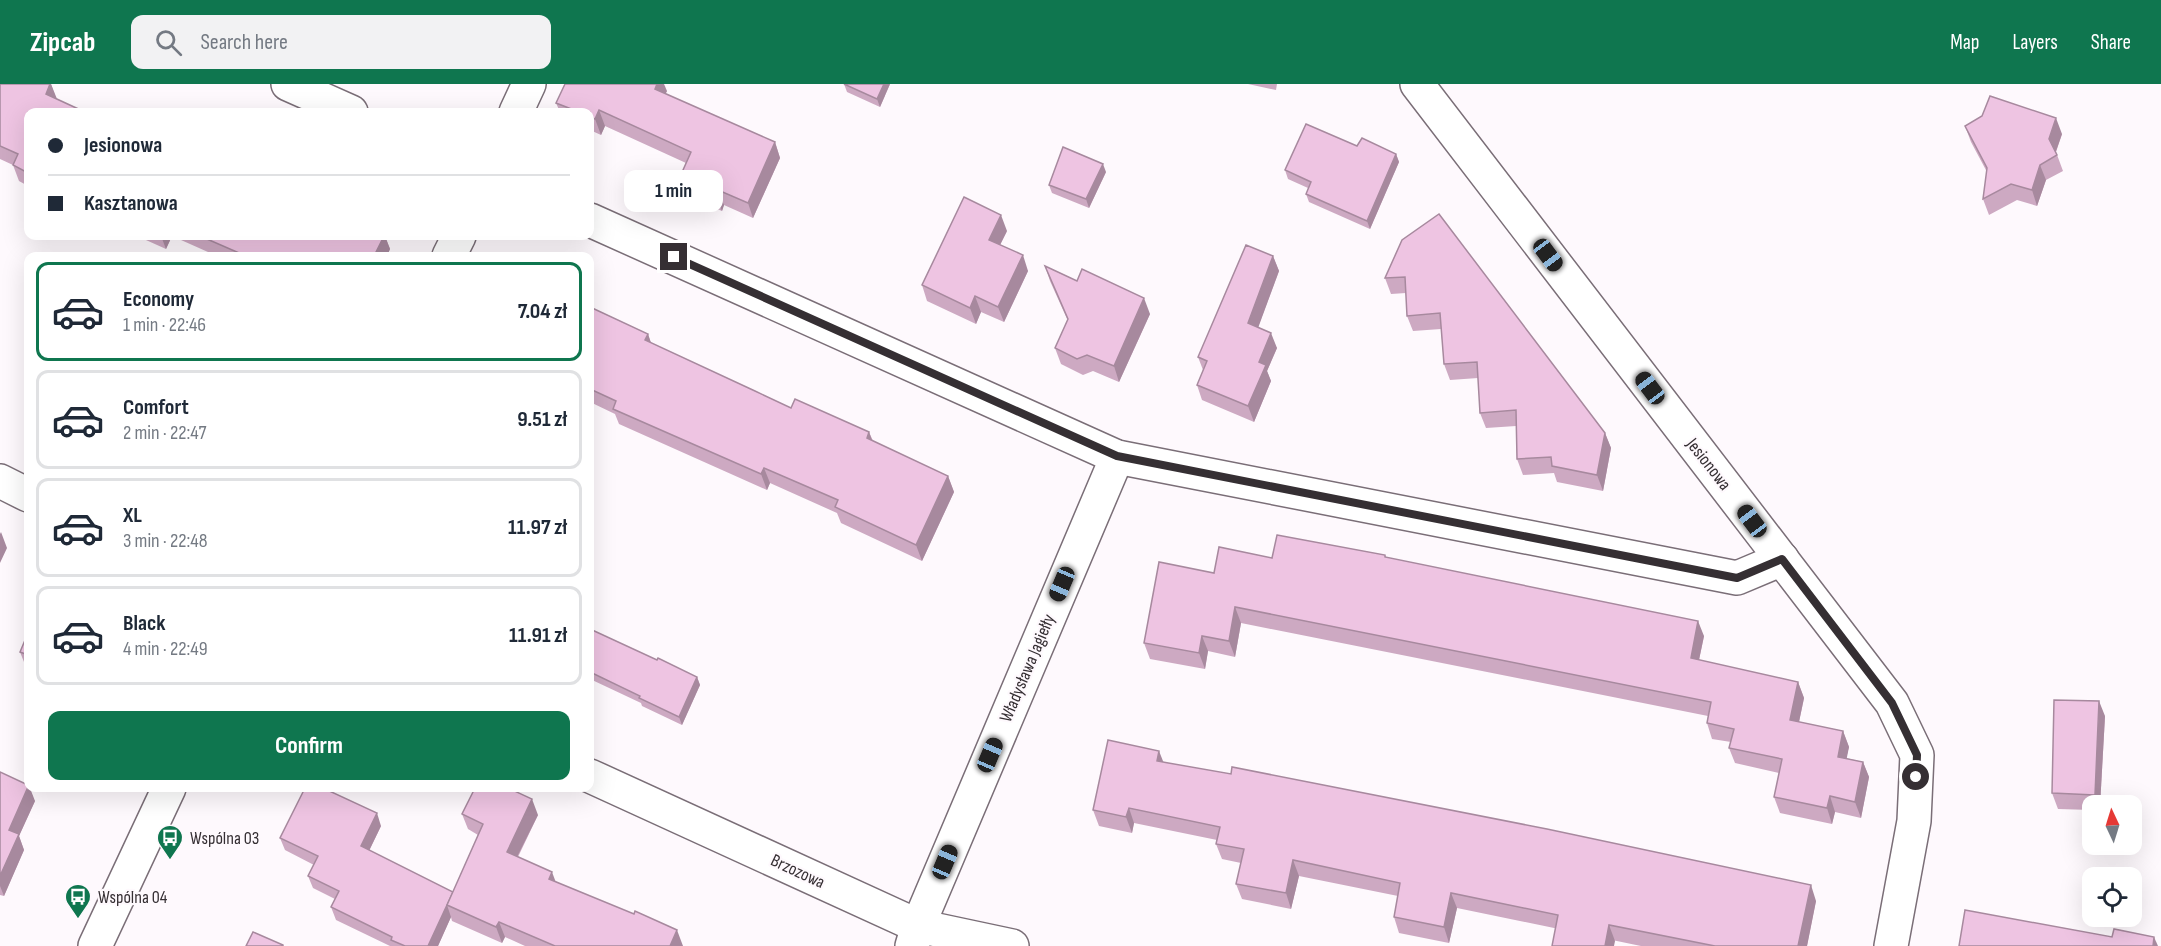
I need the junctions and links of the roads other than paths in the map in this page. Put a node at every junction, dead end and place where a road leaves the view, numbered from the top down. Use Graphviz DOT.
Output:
graph roads {
  1 [pos="288,84"];
  2 [pos="529,84"];
  3 [pos="1417,84"];
  4 [pos="342,108"];
  5 [pos="518,108"];
  6 [pos="594,222"];
  7 [pos="1117,456"];
  8 [pos="0,481"];
  9 [pos="24,493"];
  10 [pos="1782,559"];
  11 [pos="594,778"];
  12 [pos="167,792"];
  13 [pos="915,936"];
  14 [pos="95,946"];
  15 [pos="1012,946"];
  16 [pos="1891,946"];
  1 -- 4 [label="street"];
  2 -- 5 [label="street"];
  3 -- 10 [label="street, Jesionowa"];
  6 -- 7 [label="street"];
  7 -- 10 [label="street"];
  7 -- 13 [label="street, Władysława Jagiełły"];
  8 -- 9 [label="street"];
  10 -- 16 [label="street, Jesionowa"];
  11 -- 13 [label="street, Brzozowa"];
  12 -- 14 [label="street"];
  13 -- 15 [label="street, Brzozowa"];
}
